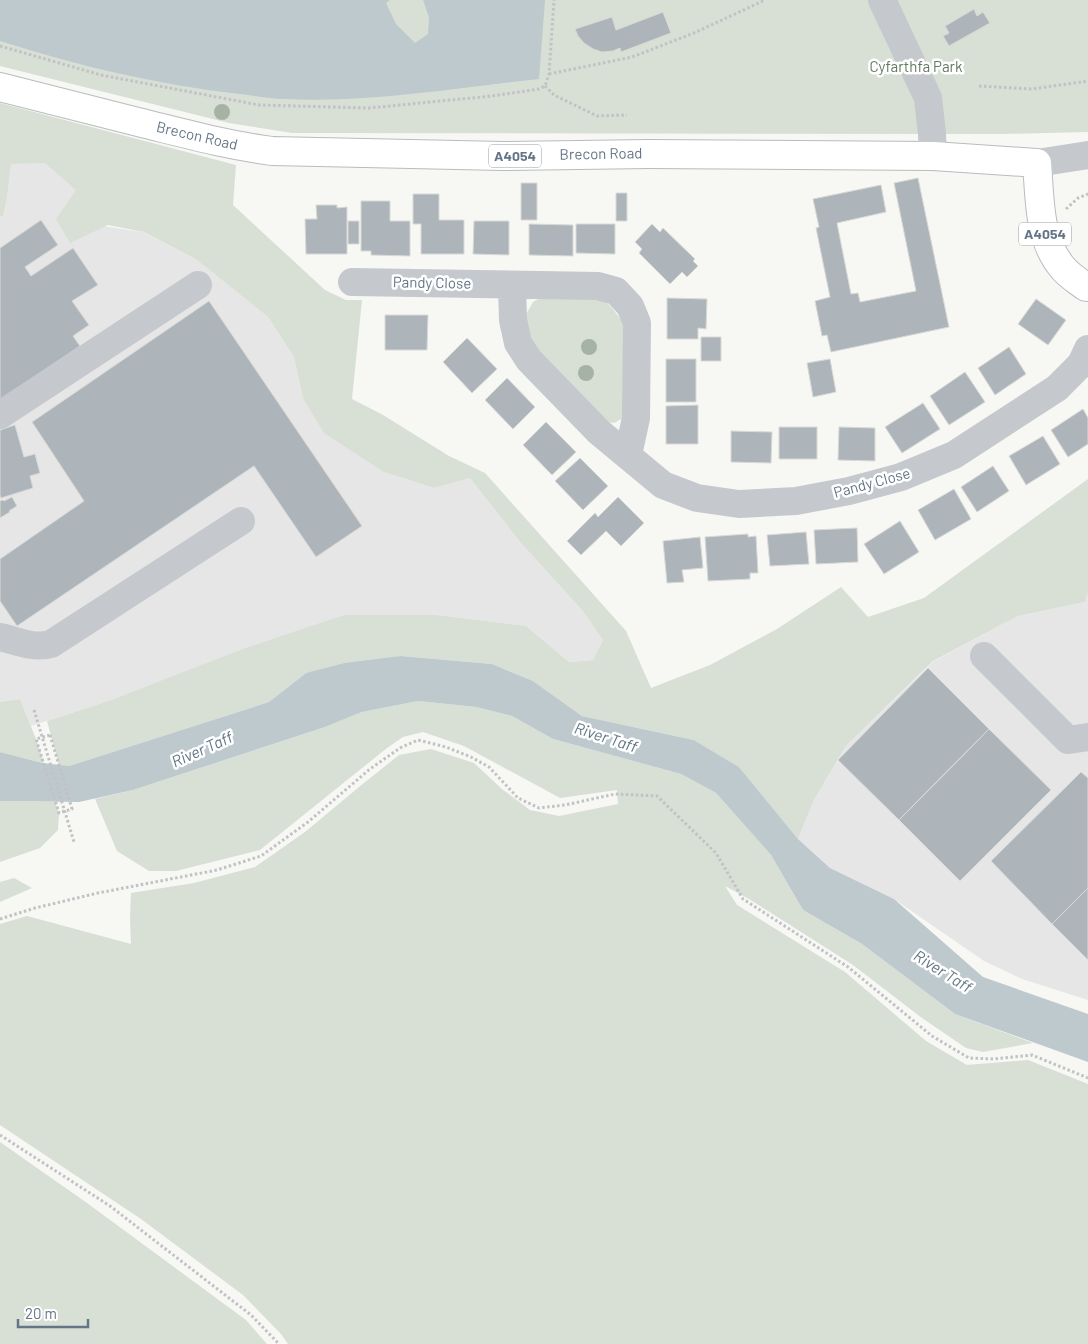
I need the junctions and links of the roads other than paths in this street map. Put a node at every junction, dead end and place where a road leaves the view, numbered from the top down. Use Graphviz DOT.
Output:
graph roads {
  1 [pos="882,0"];
  2 [pos="0,87"];
  3 [pos="1088,155"];
  4 [pos="933,156"];
  5 [pos="1037,163"];
  6 [pos="352,282"];
  7 [pos="198,284"];
  8 [pos="512,285"];
  9 [pos="1088,287"];
  10 [pos="1088,349"];
  11 [pos="0,415"];
  12 [pos="628,455"];
  13 [pos="241,521"];
  14 [pos="0,637"];
  15 [pos="984,656"];
  16 [pos="1088,737"];
  1 -- 4 [label="street"];
  2 -- 4 [label="main road, Brecon Road / A4054"];
  3 -- 5 [label="street, Brecon Road"];
  4 -- 5 [label="main road, Brecon Road / A4054"];
  5 -- 9 [label="main road, A4054"];
  6 -- 8 [label="street, Pandy Close"];
  7 -- 11 [label="street"];
  8 -- 12 [label="street, Pandy Close"];
  8 -- 12 [label="street, Pandy Close"];
  10 -- 12 [label="street, Pandy Close"];
  13 -- 14 [label="street"];
  15 -- 16 [label="street"];
}
